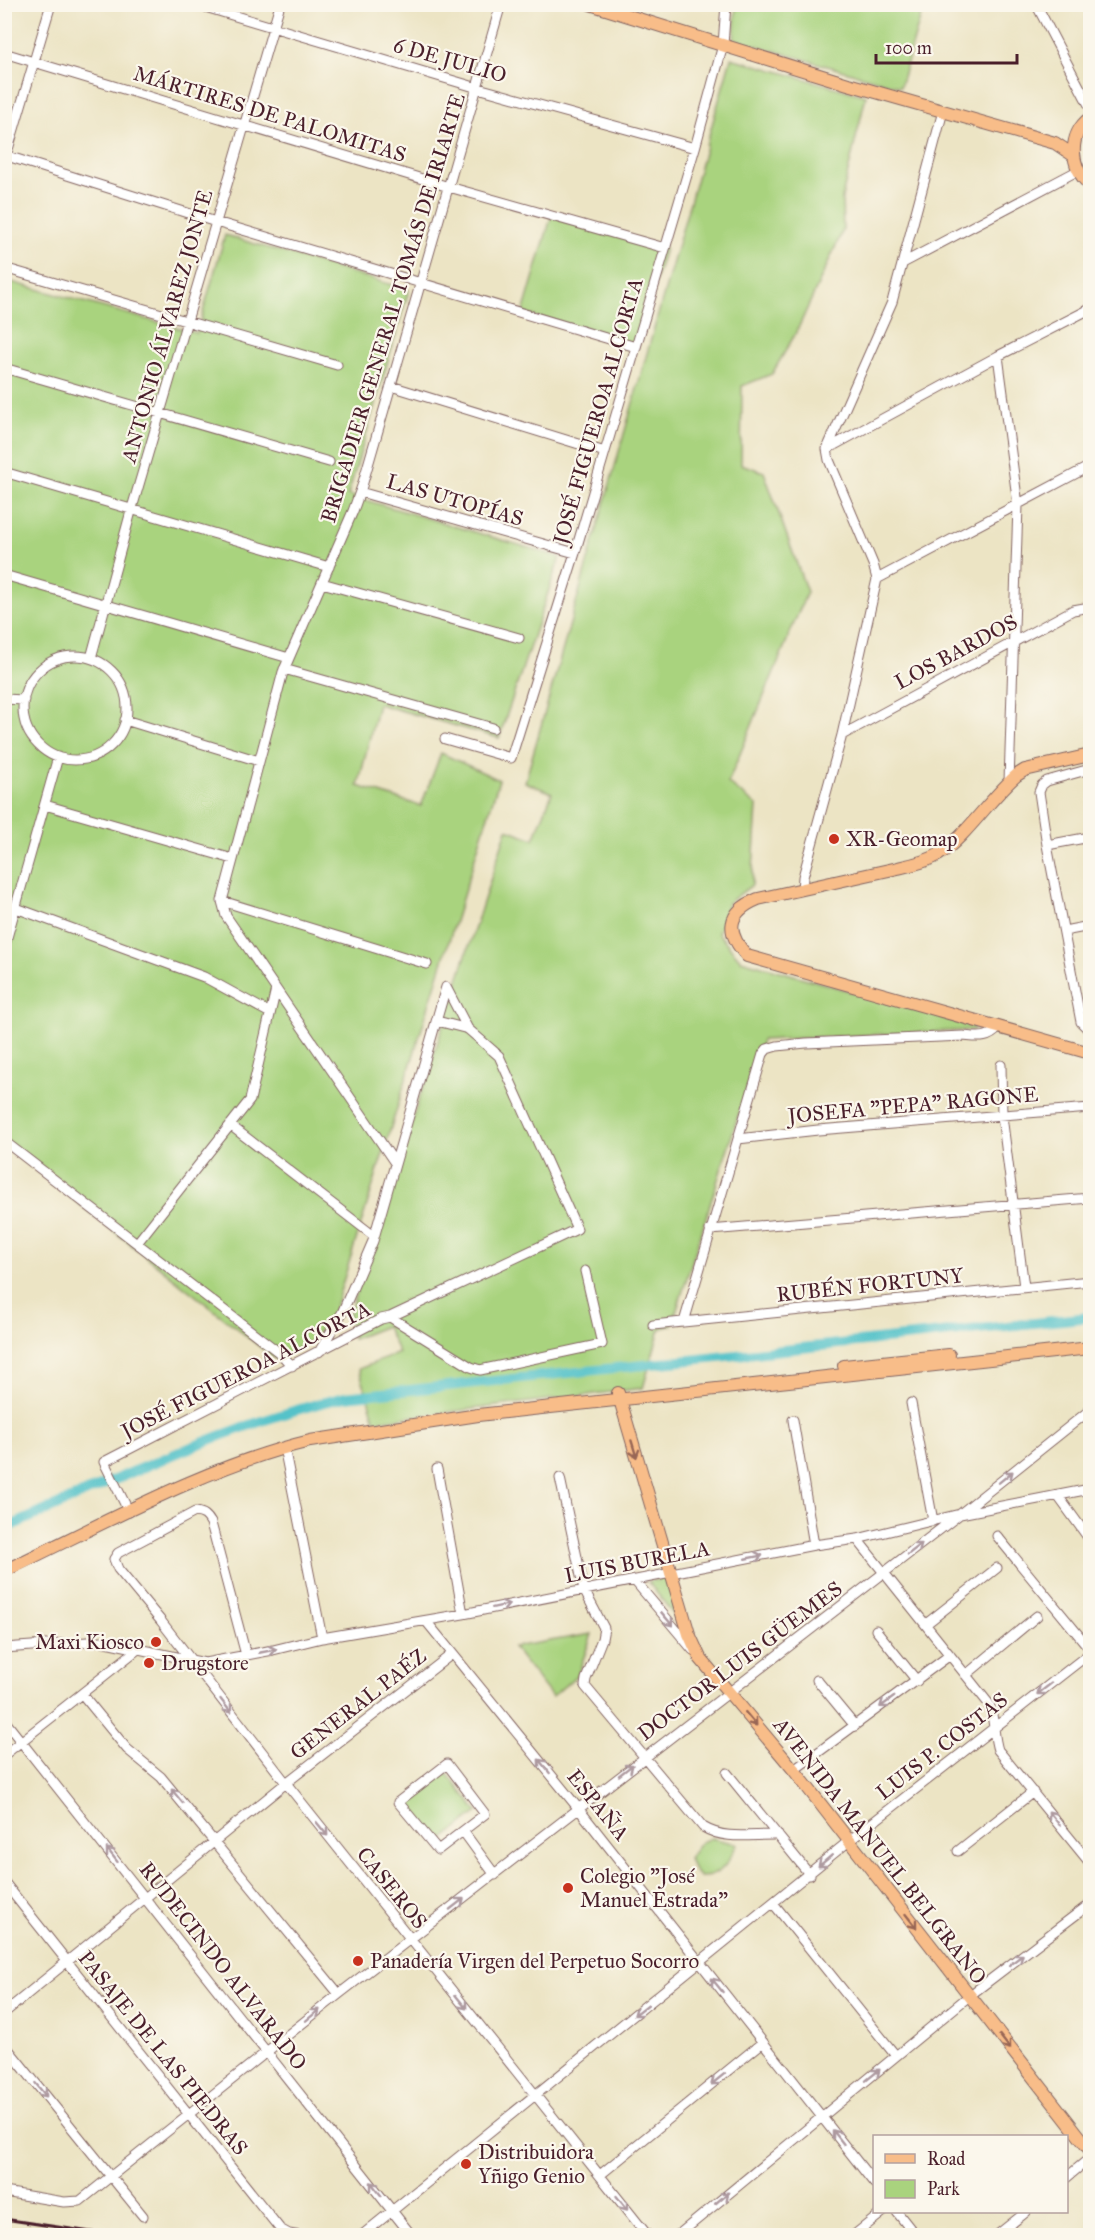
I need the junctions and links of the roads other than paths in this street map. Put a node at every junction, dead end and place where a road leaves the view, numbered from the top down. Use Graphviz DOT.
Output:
graph roads {
  1 [pos="51,4"];
  2 [pos="195,4"];
  3 [pos="280,4"];
  4 [pos="501,4"];
  5 [pos="590,4"];
  6 [pos="726,4"];
  7 [pos="1036,4"];
  8 [pos="273,28"];
  9 [pos="723,45"];
  10 [pos="4,54"];
  11 [pos="34,62"];
  12 [pos="478,88"];
  13 [pos="1090,107"];
  14 [pos="944,111"];
  15 [pos="1090,118"];
  16 [pos="246,126"];
  17 [pos="1075,138"];
  18 [pos="1055,143"];
  19 [pos="694,148"];
  20 [pos="1073,155"];
  21 [pos="5,158"];
  22 [pos="1077,171"];
  23 [pos="1090,184"];
  24 [pos="449,187"];
  25 [pos="216,222"];
  26 [pos="665,248"];
  27 [pos="903,263"];
  28 [pos="4,268"];
  29 [pos="421,283"];
  30 [pos="1090,309"];
  31 [pos="187,321"];
  32 [pos="636,347"];
  33 [pos="998,356"];
  34 [pos="337,365"];
  35 [pos="4,368"];
  36 [pos="391,387"];
  37 [pos="160,413"];
  38 [pos="827,448"];
  39 [pos="605,452"];
  40 [pos="329,462"];
  41 [pos="1090,466"];
  42 [pos="4,472"];
  43 [pos="360,492"];
  44 [pos="1018,505"];
  45 [pos="132,509"];
  46 [pos="575,553"];
  47 [pos="329,567"];
  48 [pos="4,575"];
  49 [pos="877,579"];
  50 [pos="322,583"];
  51 [pos="106,604"];
  52 [pos="1090,606"];
  53 [pos="519,638"];
  54 [pos="1015,640"];
  55 [pos="91,658"];
  56 [pos="289,658"];
  57 [pos="285,669"];
  58 [pos="4,699"];
  59 [pos="24,700"];
  60 [pos="125,720"];
  61 [pos="493,728"];
  62 [pos="842,735"];
  63 [pos="445,739"];
  64 [pos="1090,755"];
  65 [pos="58,757"];
  66 [pos="260,761"];
  67 [pos="1090,769"];
  68 [pos="1009,782"];
  69 [pos="45,805"];
  70 [pos="1090,837"];
  71 [pos="1047,845"];
  72 [pos="233,859"];
  73 [pos="802,890"];
  74 [pos="222,901"];
  75 [pos="16,908"];
  76 [pos="1090,926"];
  77 [pos="1064,931"];
  78 [pos="4,948"];
  79 [pos="427,964"];
  80 [pos="276,989"];
  81 [pos="270,1013"];
  82 [pos="437,1021"];
  83 [pos="1086,1021"];
  84 [pos="998,1028"];
  85 [pos="468,1029"];
  86 [pos="1090,1031"];
  87 [pos="1090,1053"];
  88 [pos="1001,1065"];
  89 [pos="1090,1108"];
  90 [pos="1002,1116"];
  91 [pos="230,1125"];
  92 [pos="738,1139"];
  93 [pos="4,1141"];
  94 [pos="395,1163"];
  95 [pos="1090,1198"];
  96 [pos="1013,1204"];
  97 [pos="710,1230"];
  98 [pos="374,1236"];
  99 [pos="137,1243"];
  100 [pos="585,1271"];
  101 [pos="1090,1281"];
  102 [pos="1024,1287"];
  103 [pos="390,1317"];
  104 [pos="684,1322"];
  105 [pos="653,1325"];
  106 [pos="1090,1341"];
  107 [pos="1090,1348"];
  108 [pos="319,1352"];
  109 [pos="292,1366"];
  110 [pos="618,1396"];
  111 [pos="912,1403"];
  112 [pos="1090,1410"];
  113 [pos="793,1420"];
  114 [pos="284,1447"];
  115 [pos="437,1469"];
  116 [pos="560,1478"];
  117 [pos="1090,1489"];
  118 [pos="1058,1496"];
  119 [pos="128,1509"];
  120 [pos="960,1514"];
  121 [pos="933,1521"];
  122 [pos="997,1536"];
  123 [pos="857,1539"];
  124 [pos="1090,1540"];
  125 [pos="814,1545"];
  126 [pos="4,1562"];
  127 [pos="997,1568"];
  128 [pos="4,1571"];
  129 [pos="885,1573"];
  130 [pos="672,1574"];
  131 [pos="635,1581"];
  132 [pos="584,1590"];
  133 [pos="463,1614"];
  134 [pos="1038,1616"];
  135 [pos="426,1621"];
  136 [pos="926,1624"];
  137 [pos="876,1630"];
  138 [pos="322,1638"];
  139 [pos="4,1648"];
  140 [pos="138,1649"];
  141 [pos="1090,1651"];
  142 [pos="452,1654"];
  143 [pos="950,1654"];
  144 [pos="246,1655"];
  145 [pos="700,1658"];
  146 [pos="190,1660"];
  147 [pos="966,1675"];
  148 [pos="817,1680"];
  149 [pos="916,1681"];
  150 [pos="730,1693"];
  151 [pos="82,1694"];
  152 [pos="4,1720"];
  153 [pos="855,1726"];
  154 [pos="994,1728"];
  155 [pos="22,1742"];
  156 [pos="4,1755"];
  157 [pos="644,1757"];
  158 [pos="794,1770"];
  159 [pos="727,1773"];
  160 [pos="286,1783"];
  161 [pos="1033,1792"];
  162 [pos="578,1808"];
  163 [pos="463,1830"];
  164 [pos="778,1835"];
  165 [pos="849,1841"];
  166 [pos="213,1842"];
  167 [pos="958,1851"];
  168 [pos="1090,1863"];
  169 [pos="495,1875"];
  170 [pos="810,1875"];
  171 [pos="4,1882"];
  172 [pos="146,1898"];
  173 [pos="773,1903"];
  174 [pos="1090,1904"];
  175 [pos="411,1940"];
  176 [pos="67,1962"];
  177 [pos="700,1963"];
  178 [pos="339,1994"];
  179 [pos="969,1996"];
  180 [pos="4,2013"];
  181 [pos="763,2042"];
  182 [pos="4,2044"];
  183 [pos="267,2051"];
  184 [pos="896,2056"];
  185 [pos="535,2094"];
  186 [pos="189,2114"];
  187 [pos="821,2116"];
  188 [pos="1090,2150"];
  189 [pos="1090,2158"];
  190 [pos="600,2175"];
  191 [pos="1068,2176"];
  192 [pos="111,2177"];
  193 [pos="873,2182"];
  194 [pos="4,2192"];
  195 [pos="392,2210"];
  196 [pos="880,2213"];
  197 [pos="899,2213"];
  198 [pos="1024,2213"];
  199 [pos="143,2216"];
  200 [pos="300,2235"];
  201 [pos="361,2235"];
  202 [pos="412,2235"];
  203 [pos="648,2235"];
  204 [pos="677,2235"];
  205 [pos="853,2235"];
  206 [pos="916,2235"];
  207 [pos="996,2235"];
  1 -- 11 [label="street"];
  2 -- 8 [label="street, 6 DE JULIO"];
  3 -- 8 [label="street, ANTONIO ÁLVAREZ JONTE"];
  4 -- 12 [label="street, BRIGADIER GENERAL TOMÁS DE IRIARTE"];
  5 -- 9 [label="main road"];
  6 -- 9 [label="street, JOSÉ FIGUEROA ALCORTA"];
  7 -- 13 [label="street"];
  8 -- 12 [label="street, 6 DE JULIO"];
  8 -- 16 [label="street, ANTONIO ÁLVAREZ JONTE"];
  9 -- 14 [label="main road"];
  9 -- 19 [label="street, JOSÉ FIGUEROA ALCORTA"];
  10 -- 11 [label="street, MÁRTIRES DE PALOMITAS"];
  11 -- 16 [label="street, MÁRTIRES DE PALOMITAS"];
  11 -- 21 [label="street"];
  12 -- 19 [label="street, 6 DE JULIO"];
  12 -- 24 [label="street, BRIGADIER GENERAL TOMÁS DE IRIARTE"];
  14 -- 18 [label="main road"];
  14 -- 27 [label="street"];
  15 -- 17 [label="main road"];
  16 -- 24 [label="street, MÁRTIRES DE PALOMITAS"];
  16 -- 25 [label="street, ANTONIO ÁLVAREZ JONTE"];
  17 -- 18 [label="main road"];
  17 -- 20 [label="main road"];
  18 -- 20 [label="main road"];
  19 -- 26 [label="street, JOSÉ FIGUEROA ALCORTA"];
  20 -- 22 [label="main road"];
  21 -- 25 [label="street"];
  22 -- 23 [label="main road"];
  22 -- 27 [label="street"];
  24 -- 26 [label="street, MÁRTIRES DE PALOMITAS"];
  24 -- 29 [label="street, BRIGADIER GENERAL TOMÁS DE IRIARTE"];
  25 -- 29 [label="street"];
  25 -- 31 [label="street, ANTONIO ÁLVAREZ JONTE"];
  26 -- 32 [label="street, JOSÉ FIGUEROA ALCORTA"];
  27 -- 38 [label="street"];
  28 -- 31 [label="street"];
  29 -- 32 [label="street"];
  29 -- 36 [label="street, BRIGADIER GENERAL TOMÁS DE IRIARTE"];
  30 -- 33 [label="street"];
  31 -- 34 [label="street"];
  31 -- 37 [label="street, ANTONIO ÁLVAREZ JONTE"];
  32 -- 39 [label="street, JOSÉ FIGUEROA ALCORTA"];
  33 -- 38 [label="street"];
  33 -- 44 [label="street"];
  35 -- 37 [label="street"];
  36 -- 39 [label="street"];
  36 -- 43 [label="street, BRIGADIER GENERAL TOMÁS DE IRIARTE"];
  37 -- 40 [label="street"];
  37 -- 45 [label="street, ANTONIO ÁLVAREZ JONTE"];
  38 -- 49 [label="street"];
  39 -- 46 [label="street, JOSÉ FIGUEROA ALCORTA"];
  41 -- 44 [label="street"];
  42 -- 45 [label="street"];
  43 -- 46 [label="street, LAS UTOPÍAS"];
  43 -- 47 [label="street, BRIGADIER GENERAL TOMÁS DE IRIARTE"];
  44 -- 49 [label="street"];
  44 -- 54 [label="street"];
  45 -- 47 [label="street"];
  45 -- 51 [label="street, ANTONIO ÁLVAREZ JONTE"];
  46 -- 63 [label="street, JOSÉ FIGUEROA ALCORTA"];
  47 -- 50 [label="street, BRIGADIER GENERAL TOMÁS DE IRIARTE"];
  48 -- 51 [label="street"];
  49 -- 62 [label="street"];
  50 -- 53 [label="street"];
  50 -- 56 [label="street, BRIGADIER GENERAL TOMÁS DE IRIARTE"];
  51 -- 55 [label="street, ANTONIO ÁLVAREZ JONTE"];
  51 -- 56 [label="street"];
  52 -- 54 [label="street, LOS BARDOS"];
  54 -- 62 [label="street, LOS BARDOS"];
  54 -- 68 [label="street"];
  55 -- 59 [label="street"];
  55 -- 60 [label="street"];
  56 -- 57 [label="street, BRIGADIER GENERAL TOMÁS DE IRIARTE"];
  57 -- 61 [label="street"];
  57 -- 66 [label="street, BRIGADIER GENERAL TOMÁS DE IRIARTE"];
  58 -- 59 [label="street"];
  59 -- 65 [label="street"];
  60 -- 65 [label="street"];
  60 -- 66 [label="street"];
  62 -- 73 [label="street"];
  64 -- 68 [label="main road"];
  65 -- 69 [label="street"];
  66 -- 72 [label="street, BRIGADIER GENERAL TOMÁS DE IRIARTE"];
  67 -- 71 [label="street"];
  68 -- 73 [label="main road"];
  69 -- 72 [label="street"];
  69 -- 75 [label="street"];
  70 -- 71 [label="street"];
  71 -- 77 [label="street"];
  72 -- 74 [label="street, BRIGADIER GENERAL TOMÁS DE IRIARTE"];
  73 -- 84 [label="main road"];
  74 -- 79 [label="street"];
  74 -- 80 [label="street"];
  75 -- 78 [label="street"];
  75 -- 81 [label="street"];
  76 -- 77 [label="street"];
  77 -- 83 [label="street"];
  80 -- 81 [label="street"];
  80 -- 94 [label="street"];
  81 -- 91 [label="street"];
  82 -- 85 [label="street"];
  82 -- 85 [label="street"];
  82 -- 94 [label="street"];
  83 -- 86 [label="street"];
  84 -- 87 [label="main road"];
  84 -- 92 [label="street"];
  85 -- 103 [label="street"];
  88 -- 90 [label="street"];
  89 -- 90 [label="street, JOSEFA \"PEPA\" RAGONE"];
  90 -- 92 [label="street, JOSEFA \"PEPA\" RAGONE"];
  90 -- 96 [label="street"];
  91 -- 98 [label="street"];
  91 -- 99 [label="street"];
  92 -- 97 [label="street"];
  93 -- 99 [label="street"];
  94 -- 98 [label="street"];
  95 -- 96 [label="street"];
  96 -- 97 [label="street"];
  96 -- 102 [label="street"];
  97 -- 104 [label="street"];
  98 -- 108 [label="street"];
  99 -- 109 [label="street"];
  100 -- 103 [label="street, JOSÉ FIGUEROA ALCORTA"];
  101 -- 102 [label="street, RUBÉN FORTUNY"];
  102 -- 104 [label="street, RUBÉN FORTUNY"];
  103 -- 108 [label="street, JOSÉ FIGUEROA ALCORTA"];
  104 -- 105 [label="street, RUBÉN FORTUNY"];
  106 -- 110 [label="main road"];
  107 -- 110 [label="main road"];
  108 -- 109 [label="street, JOSÉ FIGUEROA ALCORTA"];
  109 -- 119 [label="street, JOSÉ FIGUEROA ALCORTA"];
  110 -- 114 [label="main road"];
  110 -- 119 [label="main road"];
  110 -- 130 [label="main road, one-way"];
  111 -- 121 [label="street"];
  120 -- 112 [label="street, DOCTOR LUIS GÜEMES, one-way"];
  113 -- 125 [label="street"];
  114 -- 119 [label="main road"];
  114 -- 138 [label="street"];
  115 -- 133 [label="street"];
  116 -- 132 [label="street"];
  117 -- 118 [label="street, LUIS BURELA"];
  118 -- 120 [label="street, LUIS BURELA"];
  118 -- 124 [label="street"];
  119 -- 126 [label="main road"];
  119 -- 128 [label="main road"];
  120 -- 121 [label="street, LUIS BURELA"];
  129 -- 120 [label="street, DOCTOR LUIS GÜEMES, one-way"];
  121 -- 123 [label="street, LUIS BURELA"];
  122 -- 141 [label="street"];
  123 -- 125 [label="street, LUIS BURELA"];
  123 -- 129 [label="street"];
  130 -- 125 [label="street, LUIS BURELA, one-way"];
  127 -- 136 [label="street"];
  129 -- 136 [label="street"];
  129 -- 150 [label="street, DOCTOR LUIS GÜEMES"];
  130 -- 131 [label="street, LUIS BURELA"];
  130 -- 145 [label="main road"];
  131 -- 132 [label="street, LUIS BURELA"];
  131 -- 145 [label="street, AVENIDA MANUEL BELGRANO, one-way"];
  133 -- 132 [label="street, LUIS BURELA, one-way"];
  132 -- 157 [label="street"];
  133 -- 135 [label="street, LUIS BURELA"];
  134 -- 147 [label="street"];
  135 -- 138 [label="street, LUIS BURELA"];
  135 -- 142 [label="street, ESPAÑA"];
  136 -- 143 [label="street"];
  137 -- 149 [label="street"];
  144 -- 138 [label="street, LUIS BURELA, one-way"];
  139 -- 140 [label="street, LUIS BURELA"];
  140 -- 146 [label="street, LUIS BURELA"];
  140 -- 151 [label="street"];
  141 -- 154 [label="street, LUIS P. COSTAS, one-way"];
  142 -- 160 [label="street, GENERAL PAÉZ"];
  162 -- 142 [label="street, ESPAÑA, one-way"];
  143 -- 147 [label="street"];
  143 -- 149 [label="street"];
  144 -- 146 [label="street, LUIS BURELA"];
  144 -- 146 [label="street, CASEROS"];
  145 -- 150 [label="main road, AVENIDA MANUEL BELGRANO"];
  146 -- 160 [label="street, CASEROS, one-way"];
  147 -- 154 [label="street"];
  148 -- 153 [label="street"];
  149 -- 153 [label="street, one-way"];
  150 -- 157 [label="street, DOCTOR LUIS GÜEMES"];
  150 -- 158 [label="main road, AVENIDA MANUEL BELGRANO, one-way"];
  151 -- 155 [label="street"];
  166 -- 151 [label="street, one-way"];
  152 -- 155 [label="street, RUDECINDO ALVARADO"];
  153 -- 158 [label="street"];
  154 -- 161 [label="street"];
  154 -- 165 [label="street, LUIS P. COSTAS"];
  155 -- 156 [label="street"];
  172 -- 155 [label="street, RUDECINDO ALVARADO, one-way"];
  162 -- 157 [label="street, DOCTOR LUIS GÜEMES, one-way"];
  157 -- 164 [label="street"];
  158 -- 165 [label="main road, AVENIDA MANUEL BELGRANO"];
  159 -- 164 [label="street"];
  160 -- 166 [label="street, GENERAL PAÉZ"];
  160 -- 175 [label="street, CASEROS, one-way"];
  161 -- 167 [label="street"];
  168 -- 161 [label="street, one-way"];
  162 -- 169 [label="street, DOCTOR LUIS GÜEMES"];
  162 -- 177 [label="street, ESPAÑA"];
  163 -- 163 [label="street"];
  163 -- 169 [label="street"];
  164 -- 170 [label="street"];
  165 -- 170 [label="street, LUIS P. COSTAS, one-way"];
  165 -- 179 [label="main road, AVENIDA MANUEL BELGRANO, one-way"];
  166 -- 172 [label="street, GENERAL PAÉZ"];
  166 -- 178 [label="street"];
  175 -- 169 [label="street, DOCTOR LUIS GÜEMES, one-way"];
  170 -- 173 [label="street, LUIS P. COSTAS"];
  171 -- 176 [label="street, PASAJE DE LAS PIEDRAS"];
  172 -- 176 [label="street, GENERAL PAÉZ"];
  172 -- 183 [label="street, RUDECINDO ALVARADO"];
  173 -- 177 [label="street, LUIS P. COSTAS"];
  173 -- 184 [label="street"];
  179 -- 174 [label="street, one-way"];
  175 -- 178 [label="street, DOCTOR LUIS GÜEMES"];
  175 -- 185 [label="street, CASEROS, one-way"];
  176 -- 180 [label="street, GENERAL PAÉZ"];
  176 -- 186 [label="street, PASAJE DE LAS PIEDRAS"];
  181 -- 177 [label="street, ESPAÑA, one-way"];
  177 -- 185 [label="street, LUIS P. COSTAS, one-way"];
  183 -- 178 [label="street, DOCTOR LUIS GÜEMES, one-way"];
  179 -- 184 [label="street"];
  179 -- 188 [label="main road, AVENIDA MANUEL BELGRANO, one-way"];
  181 -- 187 [label="street, ESPAÑA"];
  181 -- 190 [label="street, one-way"];
  182 -- 192 [label="street, one-way"];
  183 -- 186 [label="street, DOCTOR LUIS GÜEMES"];
  195 -- 183 [label="street, RUDECINDO ALVARADO, one-way"];
  187 -- 184 [label="street, one-way"];
  185 -- 190 [label="street, CASEROS"];
  185 -- 195 [label="street, LUIS P. COSTAS"];
  186 -- 192 [label="street, DOCTOR LUIS GÜEMES"];
  186 -- 200 [label="street, PASAJE DE LAS PIEDRAS"];
  193 -- 187 [label="street, ESPAÑA, one-way"];
  204 -- 187 [label="street, one-way"];
  189 -- 191 [label="street"];
  190 -- 203 [label="street, CASEROS, one-way"];
  192 -- 194 [label="street, DOCTOR LUIS GÜEMES"];
  192 -- 199 [label="street"];
  195 -- 201 [label="street, LUIS P. COSTAS"];
  195 -- 202 [label="street, RUDECINDO ALVARADO"];
  196 -- 205 [label="street"];
  197 -- 206 [label="street"];
  198 -- 207 [label="street"];
}
